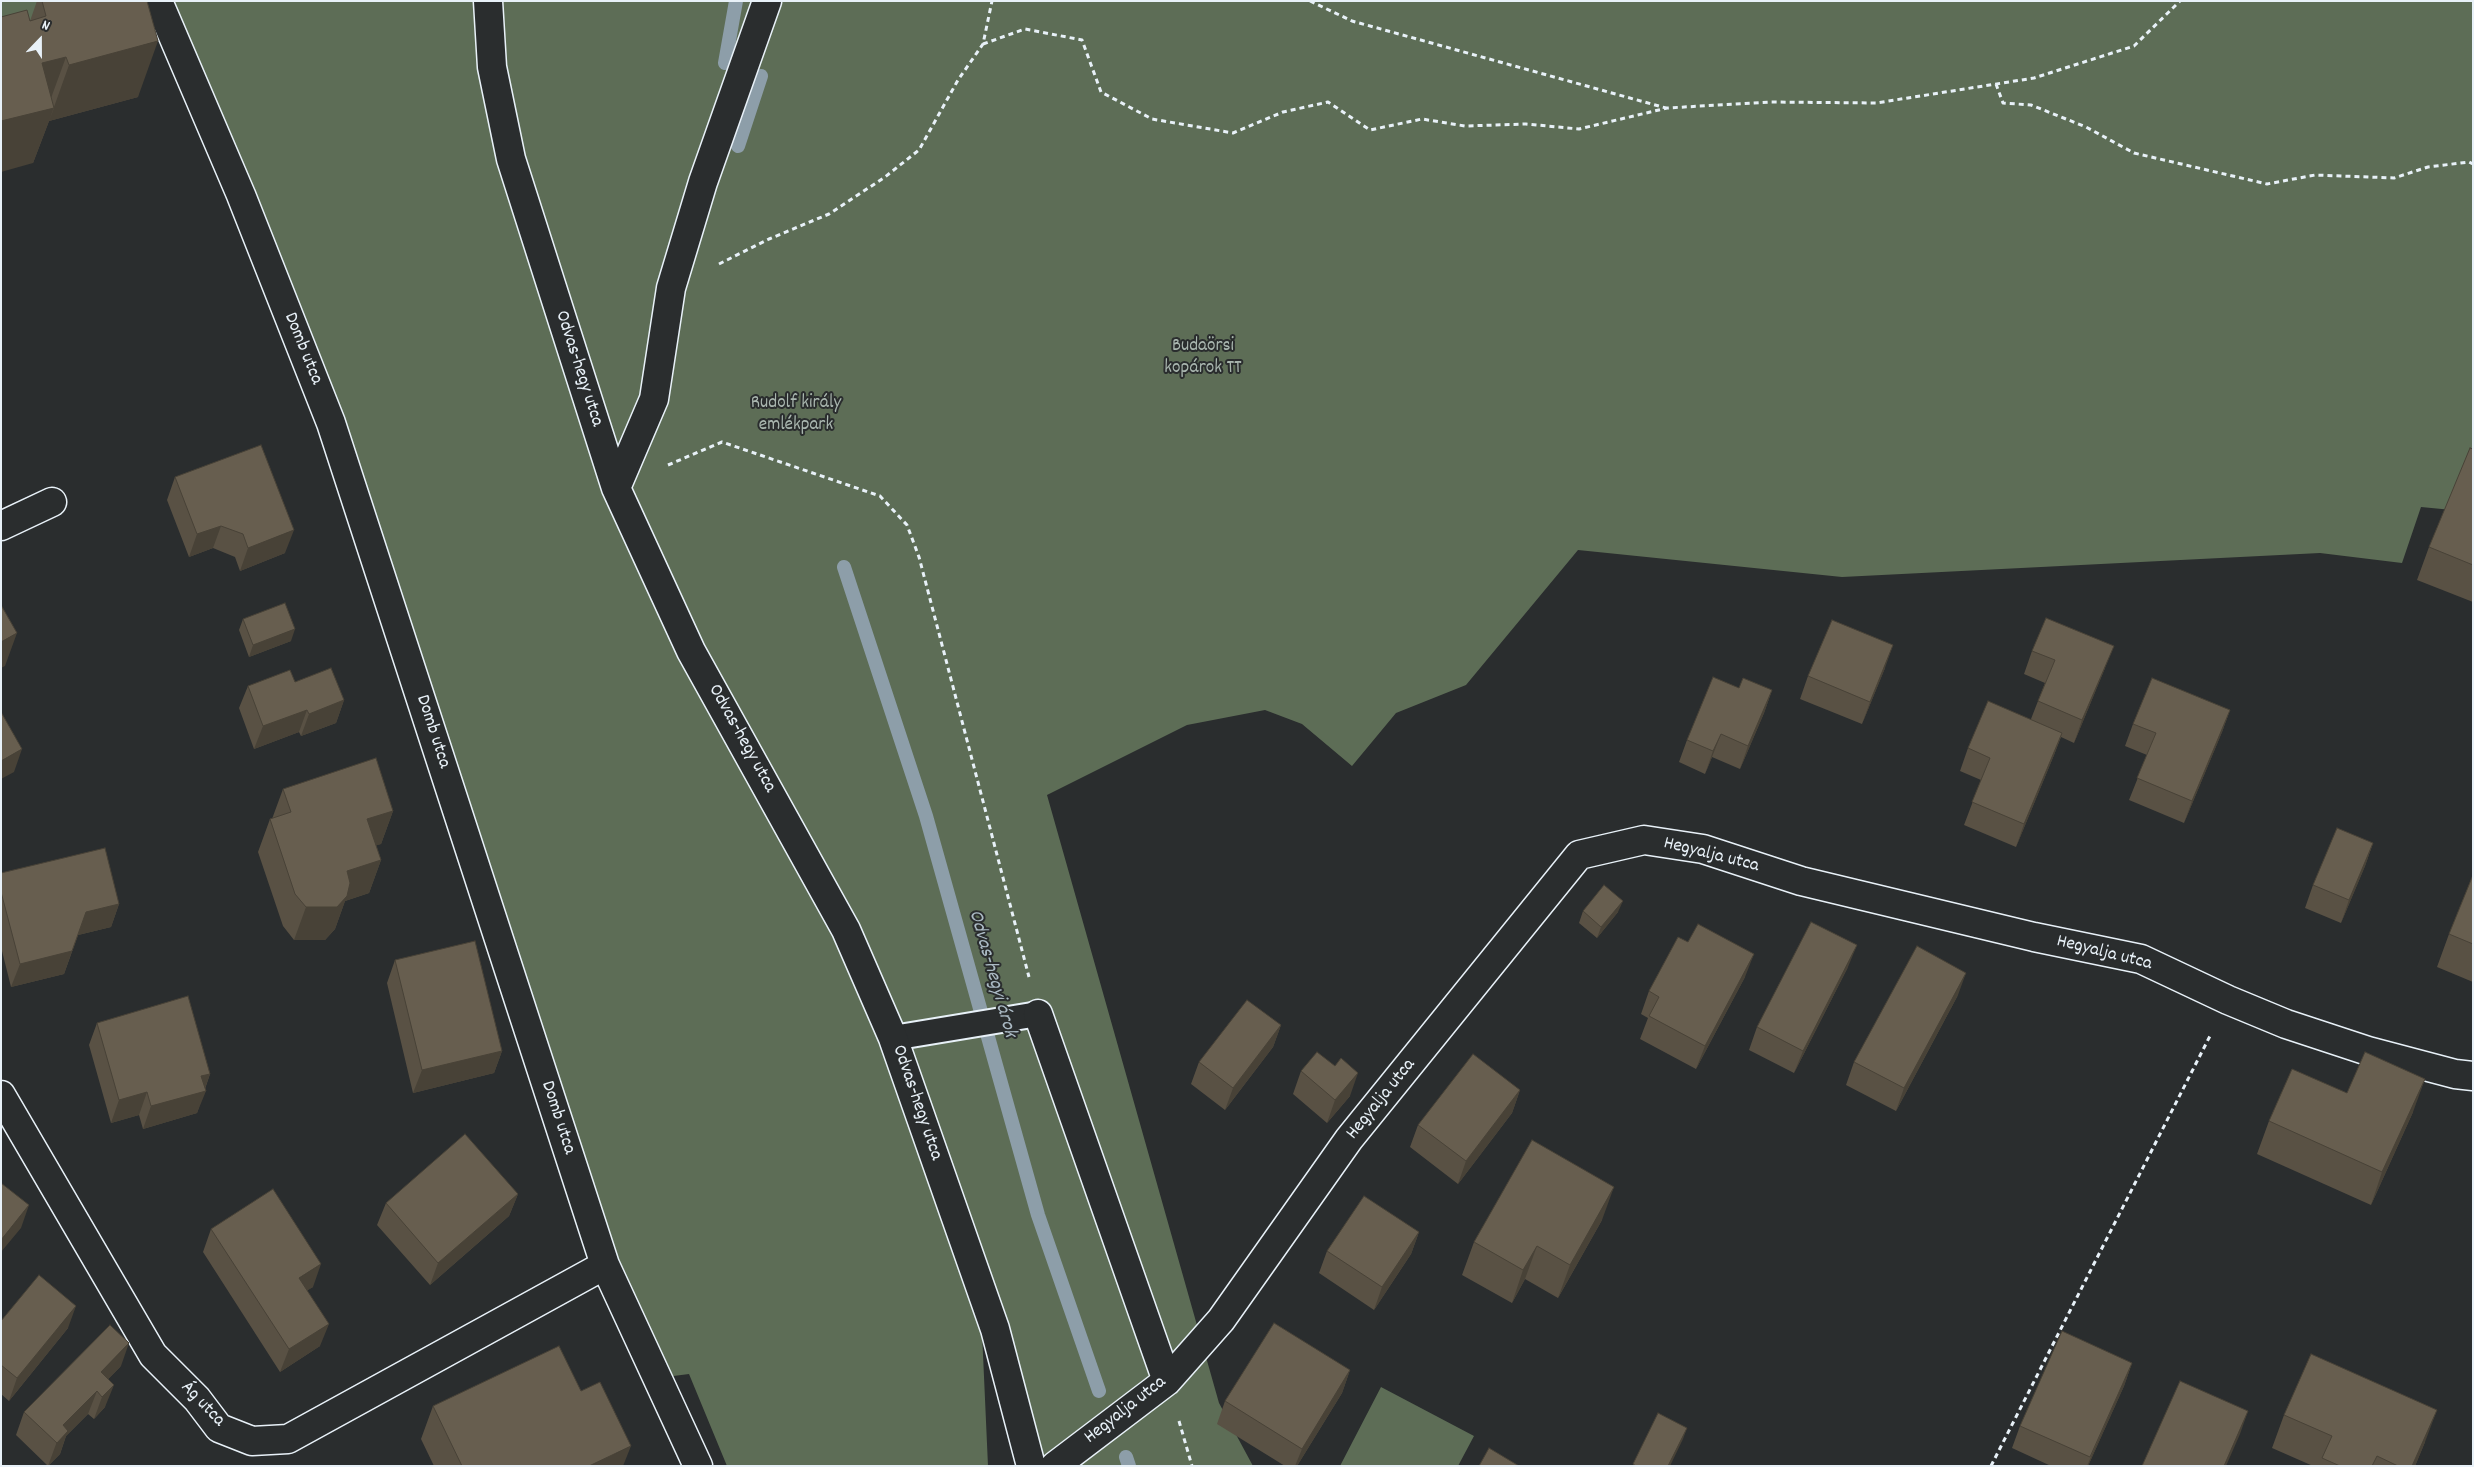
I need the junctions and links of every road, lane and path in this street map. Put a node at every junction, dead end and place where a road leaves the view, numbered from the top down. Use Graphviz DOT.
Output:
graph roads {
  1 [pos="158,1"];
  2 [pos="488,1"];
  3 [pos="767,1"];
  4 [pos="992,1"];
  5 [pos="1310,1"];
  6 [pos="2180,1"];
  7 [pos="983,44"];
  8 [pos="1996,84"];
  9 [pos="1667,108"];
  10 [pos="2473,164"];
  11 [pos="671,288"];
  12 [pos="616,488"];
  13 [pos="52,502"];
  14 [pos="1,526"];
  15 [pos="2228,1000"];
  16 [pos="1038,1014"];
  17 [pos="893,1038"];
  18 [pos="2473,1076"];
  19 [pos="1,1095"];
  20 [pos="604,1265"];
  21 [pos="1167,1381"];
  22 [pos="698,1466"];
  23 [pos="1031,1466"];
  24 [pos="1055,1466"];
  25 [pos="1192,1466"];
  26 [pos="1992,1466"];
  1 -- 20 [label="street, Domb utca"];
  2 -- 12 [label="street, Odvas-hegy utca"];
  3 -- 11 [label="street"];
  4 -- 7 [label="path"];
  5 -- 9 [label="path"];
  6 -- 8 [label="path"];
  7 -- 9 [label="path"];
  7 -- 11 [label="path"];
  8 -- 9 [label="path"];
  8 -- 10 [label="path"];
  11 -- 12 [label="street"];
  12 -- 16 [label="path"];
  12 -- 17 [label="street, Odvas-hegy utca"];
  13 -- 14 [label="street"];
  15 -- 18 [label="street, Hegyalja utca"];
  15 -- 21 [label="street, Hegyalja utca"];
  15 -- 26 [label="path"];
  16 -- 17 [label="lane"];
  16 -- 21 [label="street"];
  17 -- 23 [label="street, Odvas-hegy utca"];
  19 -- 20 [label="street, Ág utca"];
  20 -- 22 [label="street, Domb utca"];
  21 -- 24 [label="street, Hegyalja utca"];
  21 -- 25 [label="path"];
}
